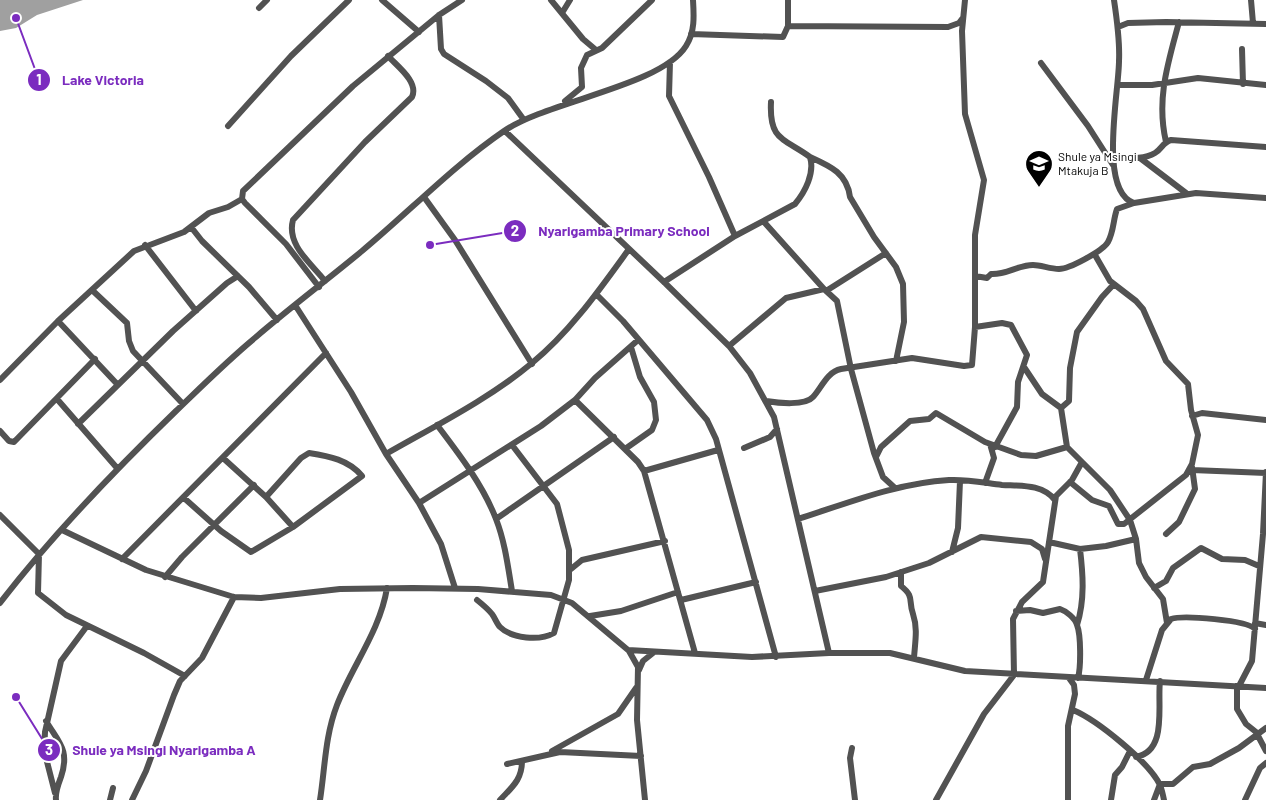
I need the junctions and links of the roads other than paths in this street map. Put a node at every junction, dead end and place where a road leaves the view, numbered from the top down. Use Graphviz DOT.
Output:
graph roads {
  1 [pos="267,0"];
  2 [pos="349,0"];
  3 [pos="382,0"];
  4 [pos="462,0"];
  5 [pos="551,0"];
  6 [pos="570,0"];
  7 [pos="652,0"];
  8 [pos="693,0"];
  9 [pos="788,0"];
  10 [pos="965,0"];
  11 [pos="1114,0"];
  12 [pos="1251,0"];
  13 [pos="259,8"];
  14 [pos="562,13"];
  15 [pos="439,16"];
  16 [pos="962,19"];
  17 [pos="1179,22"];
  18 [pos="1253,23"];
  19 [pos="1266,24"];
  20 [pos="788,26"];
  21 [pos="1118,27"];
  22 [pos="419,32"];
  23 [pos="691,34"];
  24 [pos="1242,49"];
  25 [pos="596,50"];
  26 [pos="388,56"];
  27 [pos="670,62"];
  28 [pos="1041,63"];
  29 [pos="1162,84"];
  30 [pos="1243,84"];
  31 [pos="1119,85"];
  32 [pos="1266,85"];
  33 [pos="770,102"];
  34 [pos="562,105"];
  35 [pos="524,120"];
  36 [pos="228,126"];
  37 [pos="505,130"];
  38 [pos="1166,142"];
  39 [pos="1266,147"];
  40 [pos="810,157"];
  41 [pos="1114,158"];
  42 [pos="1140,158"];
  43 [pos="1114,168"];
  44 [pos="1186,193"];
  45 [pos="424,197"];
  46 [pos="1266,198"];
  47 [pos="242,199"];
  48 [pos="1134,203"];
  49 [pos="764,222"];
  50 [pos="192,227"];
  51 [pos="735,236"];
  52 [pos="145,245"];
  53 [pos="629,250"];
  54 [pos="886,253"];
  55 [pos="1095,256"];
  56 [pos="238,276"];
  57 [pos="975,276"];
  58 [pos="325,281"];
  59 [pos="664,282"];
  60 [pos="1114,284"];
  61 [pos="319,287"];
  62 [pos="92,290"];
  63 [pos="825,290"];
  64 [pos="596,294"];
  65 [pos="294,305"];
  66 [pos="196,310"];
  67 [pos="277,320"];
  68 [pos="58,321"];
  69 [pos="975,326"];
  70 [pos="638,340"];
  71 [pos="729,346"];
  72 [pos="630,348"];
  73 [pos="326,353"];
  74 [pos="95,360"];
  75 [pos="142,361"];
  76 [pos="896,361"];
  77 [pos="532,364"];
  78 [pos="1024,367"];
  79 [pos="852,369"];
  80 [pos="0,380"];
  81 [pos="118,385"];
  82 [pos="57,399"];
  83 [pos="575,400"];
  84 [pos="766,401"];
  85 [pos="183,404"];
  86 [pos="1061,408"];
  87 [pos="1192,416"];
  88 [pos="1266,420"];
  89 [pos="78,424"];
  90 [pos="438,425"];
  91 [pos="777,429"];
  92 [pos="0,432"];
  93 [pos="614,437"];
  94 [pos="512,445"];
  95 [pos="993,446"];
  96 [pos="1067,447"];
  97 [pos="744,448"];
  98 [pos="625,449"];
  99 [pos="718,450"];
  100 [pos="386,454"];
  101 [pos="876,457"];
  102 [pos="223,458"];
  103 [pos="1082,462"];
  104 [pos="1192,467"];
  105 [pos="117,468"];
  106 [pos="470,470"];
  107 [pos="644,471"];
  108 [pos="1266,473"];
  109 [pos="960,481"];
  110 [pos="1070,482"];
  111 [pos="985,483"];
  112 [pos="254,485"];
  113 [pos="543,486"];
  114 [pos="895,488"];
  115 [pos="266,497"];
  116 [pos="184,498"];
  117 [pos="1055,500"];
  118 [pos="419,503"];
  119 [pos="0,515"];
  120 [pos="496,518"];
  121 [pos="798,519"];
  122 [pos="1130,520"];
  123 [pos="215,524"];
  124 [pos="293,527"];
  125 [pos="62,530"];
  126 [pos="1265,533"];
  127 [pos="1166,534"];
  128 [pos="1136,539"];
  129 [pos="665,541"];
  130 [pos="1049,542"];
  131 [pos="1080,549"];
  132 [pos="952,552"];
  133 [pos="38,554"];
  134 [pos="570,555"];
  135 [pos="122,558"];
  136 [pos="580,561"];
  137 [pos="1046,565"];
  138 [pos="1259,566"];
  139 [pos="571,569"];
  140 [pos="901,572"];
  141 [pos="165,577"];
  142 [pos="756,582"];
  143 [pos="387,588"];
  144 [pos="455,588"];
  145 [pos="1154,588"];
  146 [pos="512,591"];
  147 [pos="678,592"];
  148 [pos="815,592"];
  149 [pos="234,597"];
  150 [pos="564,598"];
  151 [pos="477,600"];
  152 [pos="681,600"];
  153 [pos="0,604"];
  154 [pos="1016,610"];
  155 [pos="590,616"];
  156 [pos="1167,623"];
  157 [pos="1266,624"];
  158 [pos="1078,625"];
  159 [pos="87,626"];
  160 [pos="1255,626"];
  161 [pos="628,650"];
  162 [pos="653,653"];
  163 [pos="695,653"];
  164 [pos="829,653"];
  165 [pos="776,657"];
  166 [pos="914,658"];
  167 [pos="638,671"];
  168 [pos="1014,675"];
  169 [pos="185,676"];
  170 [pos="1069,678"];
  171 [pos="1078,678"];
  172 [pos="1146,680"];
  173 [pos="1160,681"];
  174 [pos="1238,686"];
  175 [pos="636,688"];
  176 [pos="1266,688"];
  177 [pos="1073,710"];
  178 [pos="46,721"];
  179 [pos="1266,728"];
  180 [pos="1258,735"];
  181 [pos="852,748"];
  182 [pos="1130,751"];
  183 [pos="1266,751"];
  184 [pos="549,753"];
  185 [pos="641,756"];
  186 [pos="1136,757"];
  187 [pos="522,761"];
  188 [pos="1266,763"];
  189 [pos="507,764"];
  190 [pos="1160,784"];
  191 [pos="113,788"];
  192 [pos="56,797"];
  193 [pos="110,800"];
  194 [pos="132,800"];
  195 [pos="320,800"];
  196 [pos="500,800"];
  197 [pos="645,800"];
  198 [pos="855,800"];
  199 [pos="936,800"];
  200 [pos="1068,800"];
  201 [pos="1111,800"];
  202 [pos="1154,800"];
  203 [pos="1164,800"];
  204 [pos="1245,800"];
  1 -- 13 [label="street"];
  2 -- 36 [label="street"];
  3 -- 22 [label="street"];
  4 -- 15 [label="street"];
  5 -- 14 [label="street"];
  6 -- 14 [label="street"];
  7 -- 25 [label="street"];
  8 -- 23 [label="street"];
  9 -- 20 [label="street"];
  10 -- 16 [label="street"];
  11 -- 21 [label="street"];
  12 -- 18 [label="street"];
  14 -- 25 [label="street"];
  15 -- 22 [label="street"];
  15 -- 35 [label="street"];
  16 -- 20 [label="street"];
  16 -- 57 [label="street"];
  17 -- 18 [label="street"];
  17 -- 21 [label="street"];
  17 -- 29 [label="street"];
  18 -- 19 [label="street"];
  20 -- 23 [label="street"];
  21 -- 31 [label="street"];
  22 -- 26 [label="street"];
  23 -- 27 [label="street"];
  24 -- 30 [label="street"];
  25 -- 34 [label="street"];
  26 -- 47 [label="street"];
  26 -- 58 [label="street"];
  27 -- 34 [label="street"];
  27 -- 51 [label="street"];
  28 -- 43 [label="street"];
  29 -- 30 [label="street"];
  29 -- 31 [label="street"];
  29 -- 38 [label="street"];
  30 -- 32 [label="street"];
  31 -- 41 [label="street"];
  33 -- 40 [label="street"];
  34 -- 35 [label="street"];
  35 -- 37 [label="street"];
  37 -- 45 [label="street"];
  37 -- 53 [label="street"];
  38 -- 39 [label="street"];
  38 -- 42 [label="street"];
  40 -- 49 [label="street"];
  40 -- 54 [label="street"];
  41 -- 42 [label="street"];
  41 -- 43 [label="street"];
  42 -- 44 [label="street"];
  43 -- 48 [label="street"];
  44 -- 46 [label="street"];
  44 -- 48 [label="street"];
  45 -- 58 [label="street"];
  45 -- 77 [label="street"];
  47 -- 50 [label="street"];
  47 -- 61 [label="street"];
  48 -- 55 [label="street"];
  49 -- 51 [label="street"];
  49 -- 63 [label="street"];
  50 -- 52 [label="street"];
  50 -- 56 [label="street"];
  51 -- 59 [label="street"];
  52 -- 62 [label="street"];
  52 -- 66 [label="street"];
  53 -- 59 [label="street"];
  53 -- 64 [label="street"];
  54 -- 63 [label="street"];
  54 -- 76 [label="street"];
  55 -- 57 [label="street"];
  55 -- 60 [label="street"];
  56 -- 66 [label="street"];
  56 -- 67 [label="street"];
  57 -- 69 [label="street"];
  58 -- 61 [label="street"];
  59 -- 71 [label="street"];
  60 -- 86 [label="street"];
  60 -- 87 [label="street"];
  61 -- 65 [label="street"];
  62 -- 68 [label="street"];
  62 -- 75 [label="street"];
  63 -- 71 [label="street"];
  63 -- 79 [label="street"];
  64 -- 70 [label="street"];
  64 -- 77 [label="street"];
  65 -- 67 [label="street"];
  65 -- 73 [label="street"];
  66 -- 75 [label="street"];
  67 -- 85 [label="street"];
  68 -- 74 [label="street"];
  68 -- 80 [label="street"];
  69 -- 76 [label="street"];
  69 -- 78 [label="street"];
  70 -- 72 [label="street"];
  70 -- 99 [label="street"];
  71 -- 84 [label="street"];
  72 -- 83 [label="street"];
  72 -- 98 [label="street"];
  73 -- 100 [label="street"];
  73 -- 102 [label="street"];
  74 -- 81 [label="street"];
  74 -- 82 [label="street"];
  75 -- 81 [label="street"];
  75 -- 85 [label="street"];
  76 -- 79 [label="street"];
  77 -- 90 [label="street"];
  78 -- 86 [label="street"];
  78 -- 95 [label="street"];
  79 -- 84 [label="street"];
  79 -- 101 [label="street"];
  81 -- 89 [label="street"];
  82 -- 89 [label="street"];
  82 -- 92 [label="street"];
  83 -- 93 [label="street"];
  83 -- 94 [label="street"];
  84 -- 91 [label="street"];
  85 -- 105 [label="street"];
  86 -- 96 [label="street"];
  87 -- 88 [label="street"];
  87 -- 104 [label="street"];
  89 -- 105 [label="street"];
  90 -- 100 [label="street"];
  90 -- 106 [label="street"];
  91 -- 97 [label="street"];
  91 -- 121 [label="street"];
  93 -- 98 [label="street"];
  93 -- 113 [label="street"];
  94 -- 106 [label="street"];
  94 -- 113 [label="street"];
  95 -- 96 [label="street"];
  95 -- 101 [label="street"];
  95 -- 111 [label="street"];
  96 -- 103 [label="street"];
  98 -- 107 [label="street"];
  99 -- 107 [label="street"];
  99 -- 142 [label="street"];
  100 -- 118 [label="street"];
  101 -- 114 [label="street"];
  102 -- 112 [label="street"];
  102 -- 116 [label="street"];
  103 -- 110 [label="street"];
  103 -- 122 [label="street"];
  104 -- 108 [label="street"];
  104 -- 122 [label="street"];
  104 -- 127 [label="street"];
  105 -- 125 [label="street"];
  106 -- 118 [label="street"];
  106 -- 120 [label="street"];
  107 -- 129 [label="street"];
  108 -- 126 [label="street"];
  109 -- 111 [label="street"];
  109 -- 114 [label="street"];
  109 -- 132 [label="street"];
  110 -- 117 [label="street"];
  110 -- 122 [label="street"];
  111 -- 117 [label="street"];
  112 -- 115 [label="street"];
  112 -- 123 [label="street"];
  113 -- 120 [label="street"];
  113 -- 134 [label="street"];
  114 -- 121 [label="street"];
  115 -- 124 [label="street"];
  115 -- 124 [label="street"];
  116 -- 123 [label="street"];
  116 -- 135 [label="street"];
  117 -- 130 [label="street"];
  118 -- 144 [label="street"];
  119 -- 133 [label="street"];
  120 -- 146 [label="street"];
  121 -- 148 [label="street"];
  122 -- 128 [label="street"];
  123 -- 124 [label="street"];
  123 -- 141 [label="street"];
  125 -- 133 [label="street"];
  125 -- 135 [label="street"];
  126 -- 138 [label="street"];
  128 -- 131 [label="street"];
  128 -- 145 [label="street"];
  129 -- 136 [label="street"];
  129 -- 147 [label="street"];
  130 -- 131 [label="street"];
  130 -- 137 [label="street"];
  131 -- 158 [label="street"];
  132 -- 137 [label="street"];
  132 -- 140 [label="street"];
  133 -- 153 [label="street"];
  133 -- 159 [label="street"];
  134 -- 136 [label="street"];
  134 -- 139 [label="street"];
  135 -- 141 [label="street"];
  136 -- 139 [label="street"];
  137 -- 154 [label="street"];
  138 -- 145 [label="street"];
  138 -- 160 [label="street"];
  139 -- 150 [label="street"];
  140 -- 148 [label="street"];
  140 -- 166 [label="street"];
  141 -- 149 [label="street"];
  142 -- 152 [label="street"];
  142 -- 165 [label="street"];
  143 -- 144 [label="street"];
  143 -- 149 [label="street"];
  143 -- 195 [label="street"];
  144 -- 146 [label="street"];
  145 -- 156 [label="street"];
  146 -- 150 [label="street"];
  147 -- 152 [label="street"];
  147 -- 155 [label="street"];
  148 -- 164 [label="street"];
  149 -- 169 [label="street"];
  150 -- 151 [label="street"];
  150 -- 155 [label="street"];
  152 -- 163 [label="street"];
  154 -- 158 [label="street"];
  154 -- 168 [label="street"];
  155 -- 161 [label="street"];
  156 -- 160 [label="street"];
  156 -- 172 [label="street"];
  157 -- 160 [label="street"];
  158 -- 171 [label="street"];
  159 -- 169 [label="street"];
  159 -- 178 [label="street"];
  160 -- 174 [label="street"];
  161 -- 162 [label="street"];
  161 -- 167 [label="street"];
  162 -- 163 [label="street"];
  162 -- 167 [label="street"];
  163 -- 165 [label="street"];
  164 -- 165 [label="street"];
  164 -- 166 [label="street"];
  166 -- 168 [label="street"];
  167 -- 175 [label="street"];
  168 -- 170 [label="street"];
  168 -- 199 [label="street"];
  169 -- 194 [label="street"];
  170 -- 171 [label="street"];
  170 -- 177 [label="street"];
  171 -- 172 [label="street"];
  172 -- 173 [label="street"];
  173 -- 174 [label="street"];
  173 -- 186 [label="street"];
  174 -- 176 [label="street"];
  174 -- 180 [label="street"];
  175 -- 184 [label="street"];
  175 -- 185 [label="street"];
  177 -- 182 [label="street"];
  177 -- 200 [label="street"];
  178 -- 192 [label="street"];
  178 -- 192 [label="street"];
  179 -- 180 [label="street"];
  180 -- 183 [label="street"];
  180 -- 190 [label="street"];
  181 -- 198 [label="street"];
  182 -- 186 [label="street"];
  182 -- 201 [label="street"];
  184 -- 185 [label="street"];
  184 -- 187 [label="street"];
  185 -- 197 [label="street"];
  186 -- 190 [label="street"];
  187 -- 189 [label="street"];
  187 -- 196 [label="street"];
  188 -- 204 [label="street"];
  190 -- 202 [label="street"];
  190 -- 203 [label="street"];
  191 -- 193 [label="street"];
}
